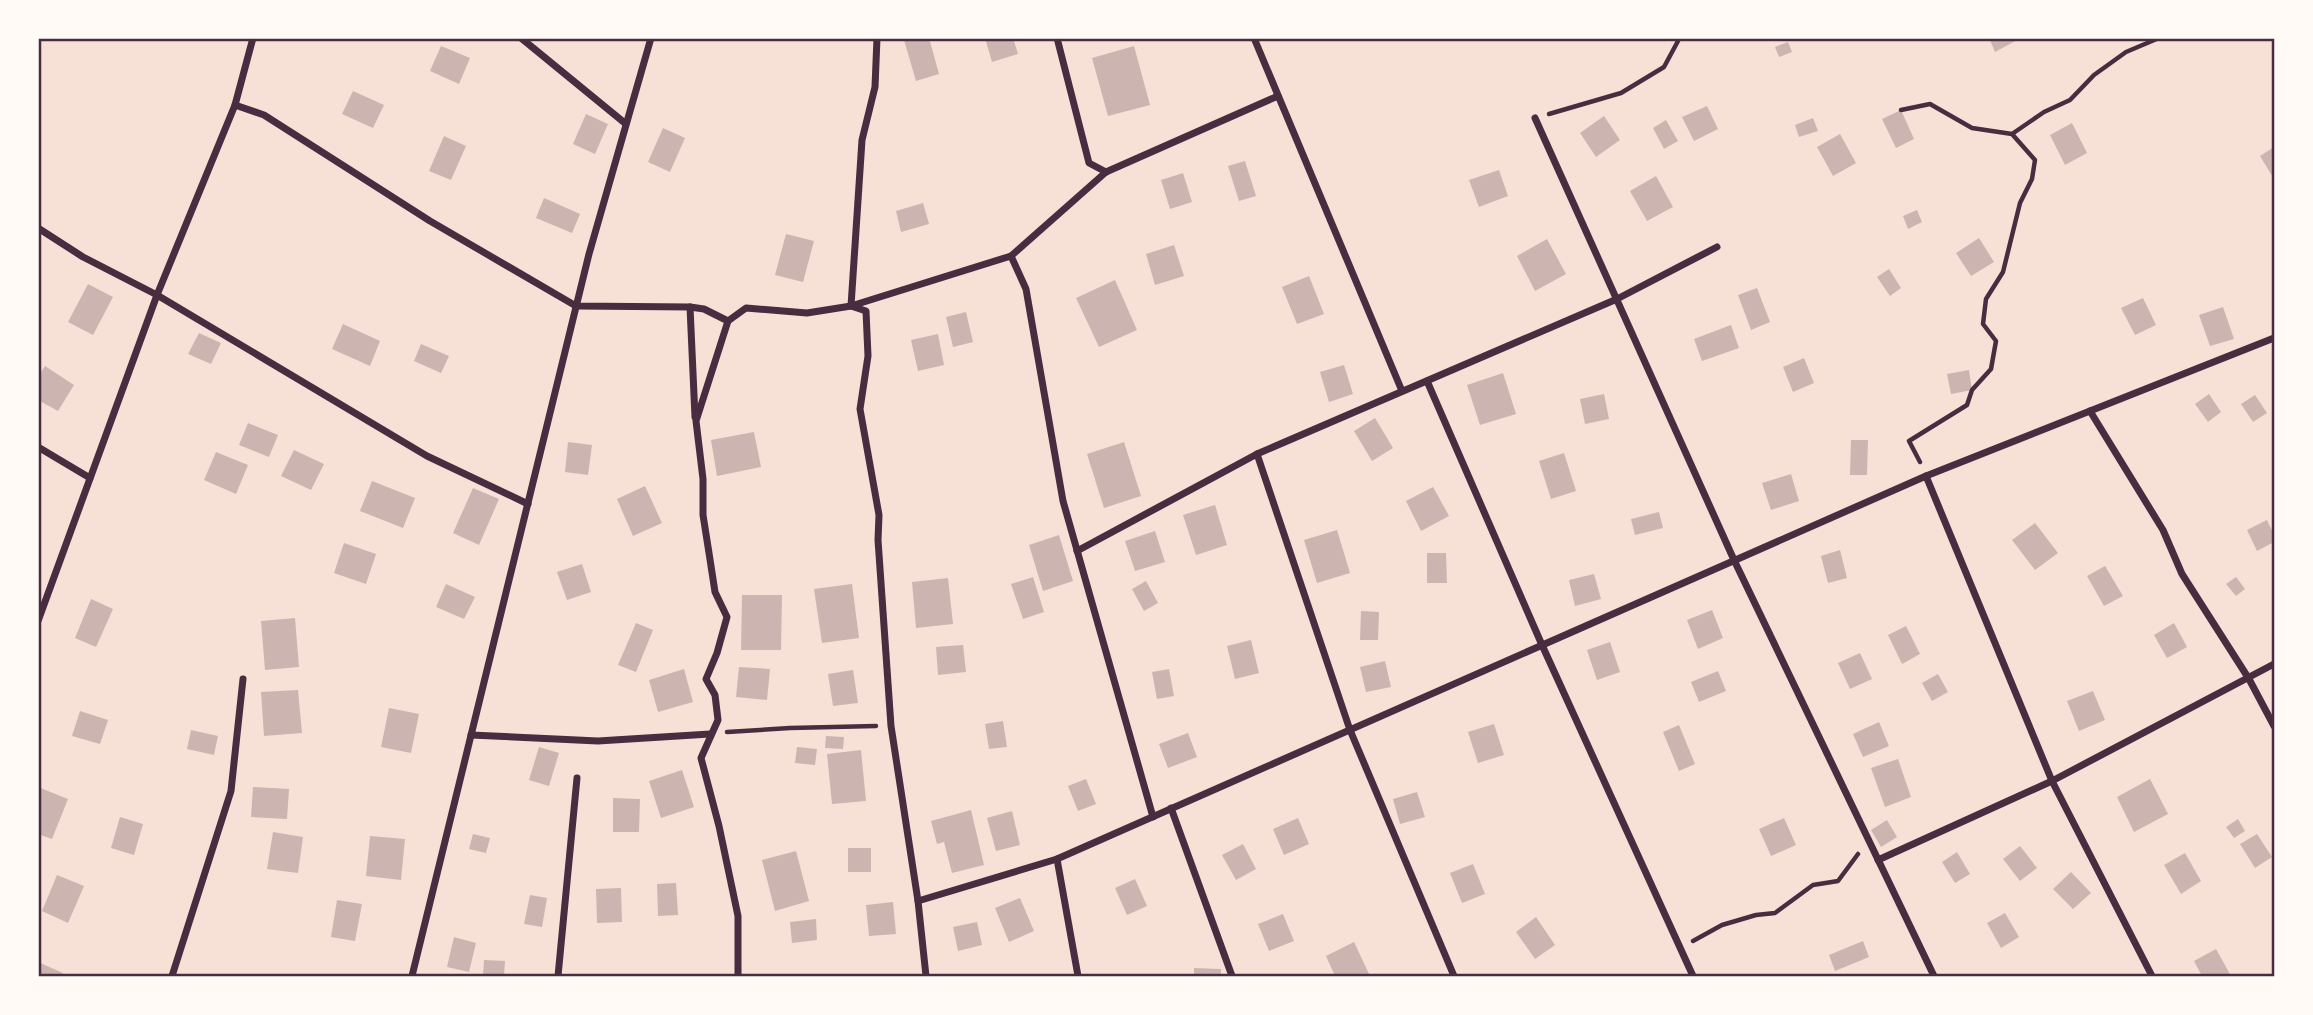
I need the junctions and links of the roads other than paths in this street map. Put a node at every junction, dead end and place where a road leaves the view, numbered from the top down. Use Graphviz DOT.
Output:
graph roads {
  1 [pos="253,38"];
  2 [pos="521,38"];
  3 [pos="651,38"];
  4 [pos="877,38"];
  5 [pos="1057,38"];
  6 [pos="1254,38"];
  7 [pos="1278,96"];
  8 [pos="235,105"];
  9 [pos="1535,118"];
  10 [pos="626,124"];
  11 [pos="1106,172"];
  12 [pos="38,229"];
  13 [pos="1717,247"];
  14 [pos="1011,256"];
  15 [pos="157,295"];
  16 [pos="1617,299"];
  17 [pos="576,306"];
  18 [pos="851,306"];
  19 [pos="690,307"];
  20 [pos="728,321"];
  21 [pos="2274,338"];
  22 [pos="1427,381"];
  23 [pos="1402,391"];
  24 [pos="2090,411"];
  25 [pos="696,421"];
  26 [pos="38,447"];
  27 [pos="1257,454"];
  28 [pos="1926,476"];
  29 [pos="90,478"];
  30 [pos="528,504"];
  31 [pos="1077,551"];
  32 [pos="1734,560"];
  33 [pos="38,621"];
  34 [pos="1542,645"];
  35 [pos="2274,664"];
  36 [pos="243,679"];
  37 [pos="2249,679"];
  38 [pos="2274,726"];
  39 [pos="1350,730"];
  40 [pos="710,734"];
  41 [pos="471,735"];
  42 [pos="577,778"];
  43 [pos="2052,781"];
  44 [pos="1171,808"];
  45 [pos="1153,817"];
  46 [pos="1057,859"];
  47 [pos="1878,860"];
  48 [pos="918,901"];
  49 [pos="172,976"];
  50 [pos="412,976"];
  51 [pos="558,976"];
  52 [pos="738,976"];
  53 [pos="926,976"];
  54 [pos="1078,976"];
  55 [pos="1232,976"];
  56 [pos="1454,976"];
  57 [pos="1693,976"];
  58 [pos="1934,976"];
  59 [pos="2152,976"];
  1 -- 8 [label="street"];
  2 -- 10 [label="street"];
  3 -- 10 [label="street"];
  4 -- 18 [label="street"];
  5 -- 11 [label="street"];
  6 -- 7 [label="street"];
  7 -- 11 [label="street"];
  7 -- 23 [label="street"];
  8 -- 15 [label="street"];
  8 -- 17 [label="street"];
  9 -- 16 [label="street"];
  10 -- 17 [label="street"];
  11 -- 14 [label="street"];
  12 -- 15 [label="street"];
  13 -- 16 [label="street"];
  14 -- 18 [label="street"];
  14 -- 31 [label="street"];
  15 -- 29 [label="street"];
  15 -- 30 [label="street"];
  16 -- 22 [label="street"];
  16 -- 32 [label="street"];
  17 -- 19 [label="street"];
  17 -- 30 [label="street"];
  18 -- 20 [label="street"];
  18 -- 48 [label="street"];
  19 -- 20 [label="street"];
  19 -- 25 [label="street"];
  20 -- 25 [label="street"];
  21 -- 24 [label="street"];
  22 -- 23 [label="street"];
  22 -- 34 [label="street"];
  23 -- 27 [label="street"];
  24 -- 28 [label="street"];
  24 -- 37 [label="street"];
  25 -- 40 [label="street"];
  26 -- 29 [label="street"];
  27 -- 31 [label="street"];
  27 -- 39 [label="street"];
  28 -- 32 [label="street"];
  28 -- 43 [label="street"];
  29 -- 33 [label="street"];
  30 -- 41 [label="street"];
  31 -- 45 [label="street"];
  32 -- 34 [label="street"];
  32 -- 47 [label="street"];
  34 -- 39 [label="street"];
  34 -- 57 [label="street"];
  35 -- 37 [label="street"];
  36 -- 49 [label="street"];
  37 -- 38 [label="street"];
  37 -- 43 [label="street"];
  39 -- 44 [label="street"];
  39 -- 56 [label="street"];
  40 -- 41 [label="street"];
  40 -- 52 [label="street"];
  41 -- 50 [label="street"];
  42 -- 51 [label="street"];
  43 -- 47 [label="street"];
  43 -- 59 [label="street"];
  44 -- 45 [label="street"];
  44 -- 55 [label="street"];
  45 -- 46 [label="street"];
  46 -- 48 [label="street"];
  46 -- 54 [label="street"];
  47 -- 58 [label="street"];
  48 -- 53 [label="street"];
}
